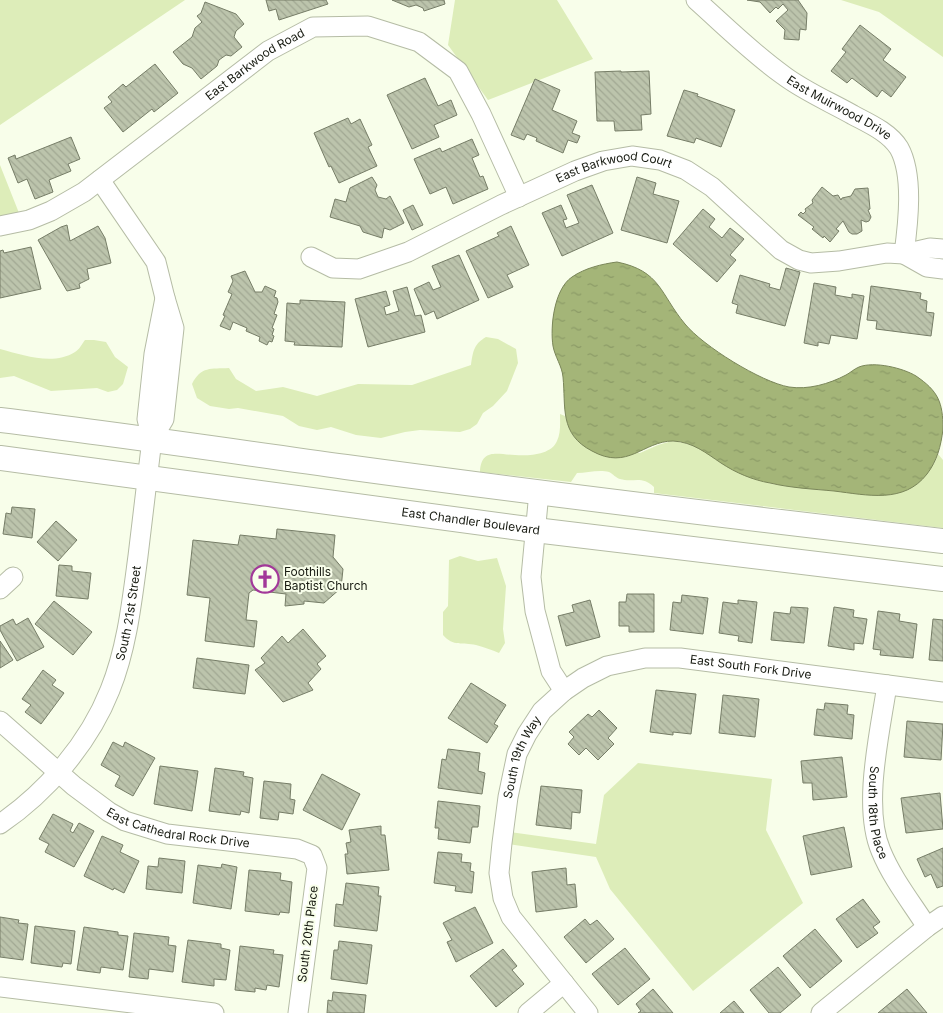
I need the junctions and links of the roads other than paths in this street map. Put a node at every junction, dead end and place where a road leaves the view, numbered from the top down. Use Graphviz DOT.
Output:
graph roads {
  1 [pos="696,0"];
  2 [pos="100,180"];
  3 [pos="519,197"];
  4 [pos="0,226"];
  5 [pos="943,249"];
  6 [pos="904,254"];
  7 [pos="311,257"];
  8 [pos="943,269"];
  9 [pos="0,420"];
  10 [pos="152,439"];
  11 [pos="0,458"];
  12 [pos="147,478"];
  13 [pos="539,492"];
  14 [pos="535,530"];
  15 [pos="943,541"];
  16 [pos="943,579"];
  17 [pos="887,685"];
  18 [pos="564,691"];
  19 [pos="943,692"];
  20 [pos="0,721"];
  21 [pos="58,772"];
  22 [pos="0,824"];
  23 [pos="312,855"];
  24 [pos="943,916"];
  25 [pos="927,926"];
  26 [pos="564,983"];
  27 [pos="0,987"];
  28 [pos="214,1013"];
  29 [pos="298,1013"];
  30 [pos="528,1013"];
  31 [pos="588,1013"];
  32 [pos="821,1013"];
  1 -- 6 [label="street, East Muirwood Drive"];
  2 -- 3 [label="street, East Barkwood Road"];
  2 -- 4 [label="street, East Barkwood Road"];
  2 -- 10 [label="street, South 21st Street"];
  3 -- 6 [label="street, East Barkwood Court"];
  3 -- 7 [label="street, East Barkwood Court"];
  5 -- 6 [label="street, East Barkwood Court"];
  6 -- 8 [label="street"];
  9 -- 10 [label="main road"];
  10 -- 12 [label="street, South 21st Street"];
  10 -- 13 [label="main road"];
  11 -- 12 [label="main road, East Chandler Boulevard"];
  12 -- 14 [label="main road, East Chandler Boulevard"];
  12 -- 21 [label="street, South 21st Street"];
  13 -- 14 [label="street"];
  13 -- 15 [label="main road"];
  14 -- 16 [label="main road, East Chandler Boulevard"];
  14 -- 18 [label="street"];
  17 -- 18 [label="street, East South Fork Drive"];
  17 -- 19 [label="street, East South Fork Drive"];
  17 -- 25 [label="street, South 18th Place"];
  18 -- 26 [label="street, South 19th Way"];
  20 -- 21 [label="street, East Cathedral Rock Drive"];
  21 -- 22 [label="street, South 21st Street"];
  21 -- 23 [label="street, East Cathedral Rock Drive"];
  23 -- 29 [label="street, South 20th Place"];
  24 -- 25 [label="street"];
  25 -- 32 [label="street"];
  26 -- 30 [label="street"];
  26 -- 31 [label="street, South 19th Way"];
  27 -- 28 [label="street"];
}
